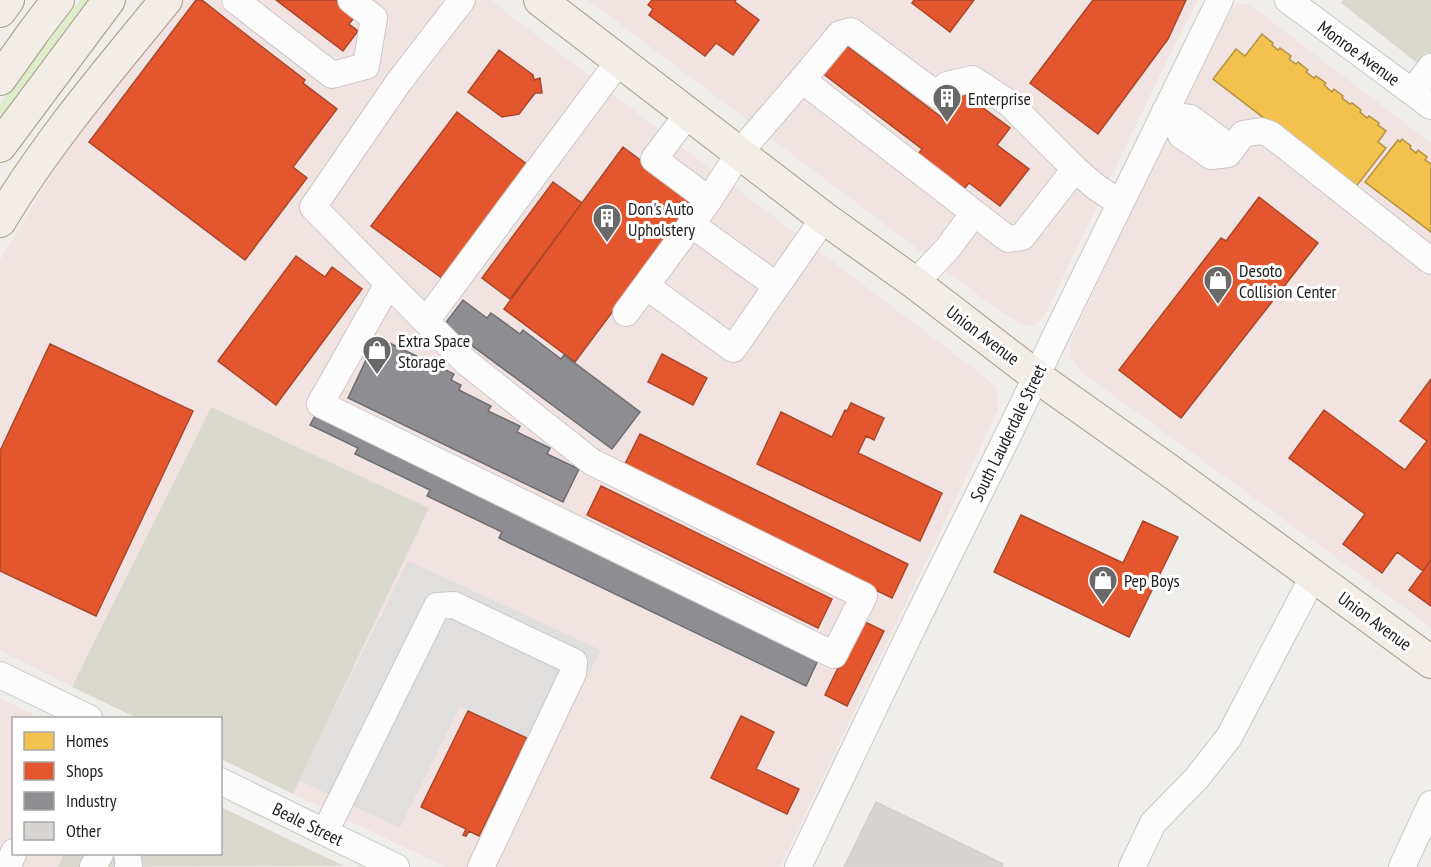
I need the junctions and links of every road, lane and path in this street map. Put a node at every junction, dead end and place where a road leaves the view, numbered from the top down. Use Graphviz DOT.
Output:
graph roads {
  1 [pos="8,0"];
  2 [pos="58,0"];
  3 [pos="109,0"];
  4 [pos="166,0"];
  5 [pos="236,0"];
  6 [pos="351,0"];
  7 [pos="462,0"];
  8 [pos="540,0"];
  9 [pos="1220,0"];
  10 [pos="1288,0"];
  11 [pos="0,11"];
  12 [pos="619,61"];
  13 [pos="366,66"];
  14 [pos="1431,67"];
  15 [pos="0,79"];
  16 [pos="802,80"];
  17 [pos="394,88"];
  18 [pos="1422,99"];
  19 [pos="1169,113"];
  20 [pos="688,114"];
  21 [pos="0,146"];
  22 [pos="739,153"];
  23 [pos="1075,169"];
  24 [pos="708,200"];
  25 [pos="1120,203"];
  26 [pos="973,214"];
  27 [pos="824,218"];
  28 [pos="0,221"];
  29 [pos="691,224"];
  30 [pos="1431,261"];
  31 [pos="915,283"];
  32 [pos="388,284"];
  33 [pos="646,285"];
  34 [pos="777,286"];
  35 [pos="626,313"];
  36 [pos="426,321"];
  37 [pos="1036,375"];
  38 [pos="1314,575"];
  39 [pos="1431,662"];
  40 [pos="0,675"];
  41 [pos="61,712"];
  42 [pos="84,717"];
  43 [pos="222,782"];
  44 [pos="1431,804"];
  45 [pos="325,832"];
  46 [pos="396,867"];
  47 [pos="481,867"];
  48 [pos="798,867"];
  49 [pos="1132,867"];
  50 [pos="1402,867"];
  1 -- 11 [label="main road"];
  2 -- 15 [label="main road"];
  3 -- 21 [label="main road"];
  4 -- 28 [label="main road"];
  5 -- 13 [label="street"];
  6 -- 13 [label="street"];
  7 -- 17 [label="street"];
  8 -- 12 [label="main road, Union Avenue"];
  9 -- 19 [label="street, South Lauderdale Street"];
  10 -- 18 [label="street, Monroe Avenue"];
  12 -- 20 [label="main road, Union Avenue"];
  12 -- 36 [label="street"];
  13 -- 17 [label="street"];
  14 -- 18 [label="street"];
  16 -- 22 [label="street"];
  16 -- 23 [label="street"];
  16 -- 26 [label="street"];
  17 -- 32 [label="street"];
  19 -- 25 [label="street, South Lauderdale Street"];
  19 -- 30 [label="street"];
  20 -- 22 [label="main road, Union Avenue"];
  20 -- 24 [label="street"];
  22 -- 24 [label="street"];
  22 -- 27 [label="main road, Union Avenue"];
  23 -- 25 [label="street"];
  23 -- 26 [label="street"];
  24 -- 29 [label="street"];
  25 -- 37 [label="street, South Lauderdale Street"];
  26 -- 31 [label="street"];
  27 -- 31 [label="main road, Union Avenue"];
  27 -- 34 [label="street"];
  29 -- 33 [label="street"];
  29 -- 34 [label="street"];
  31 -- 37 [label="main road, Union Avenue"];
  32 -- 36 [label="street"];
  32 -- 36 [label="street"];
  33 -- 34 [label="street"];
  33 -- 35 [label="street"];
  37 -- 38 [label="main road, Union Avenue"];
  37 -- 48 [label="street, South Lauderdale Street"];
  38 -- 39 [label="main road, Union Avenue"];
  38 -- 49 [label="street"];
  40 -- 41 [label="street"];
  41 -- 42 [label="street"];
  43 -- 45 [label="street, Beale Street"];
  44 -- 50 [label="street"];
  45 -- 46 [label="street, Beale Street"];
  45 -- 47 [label="street"];
}
